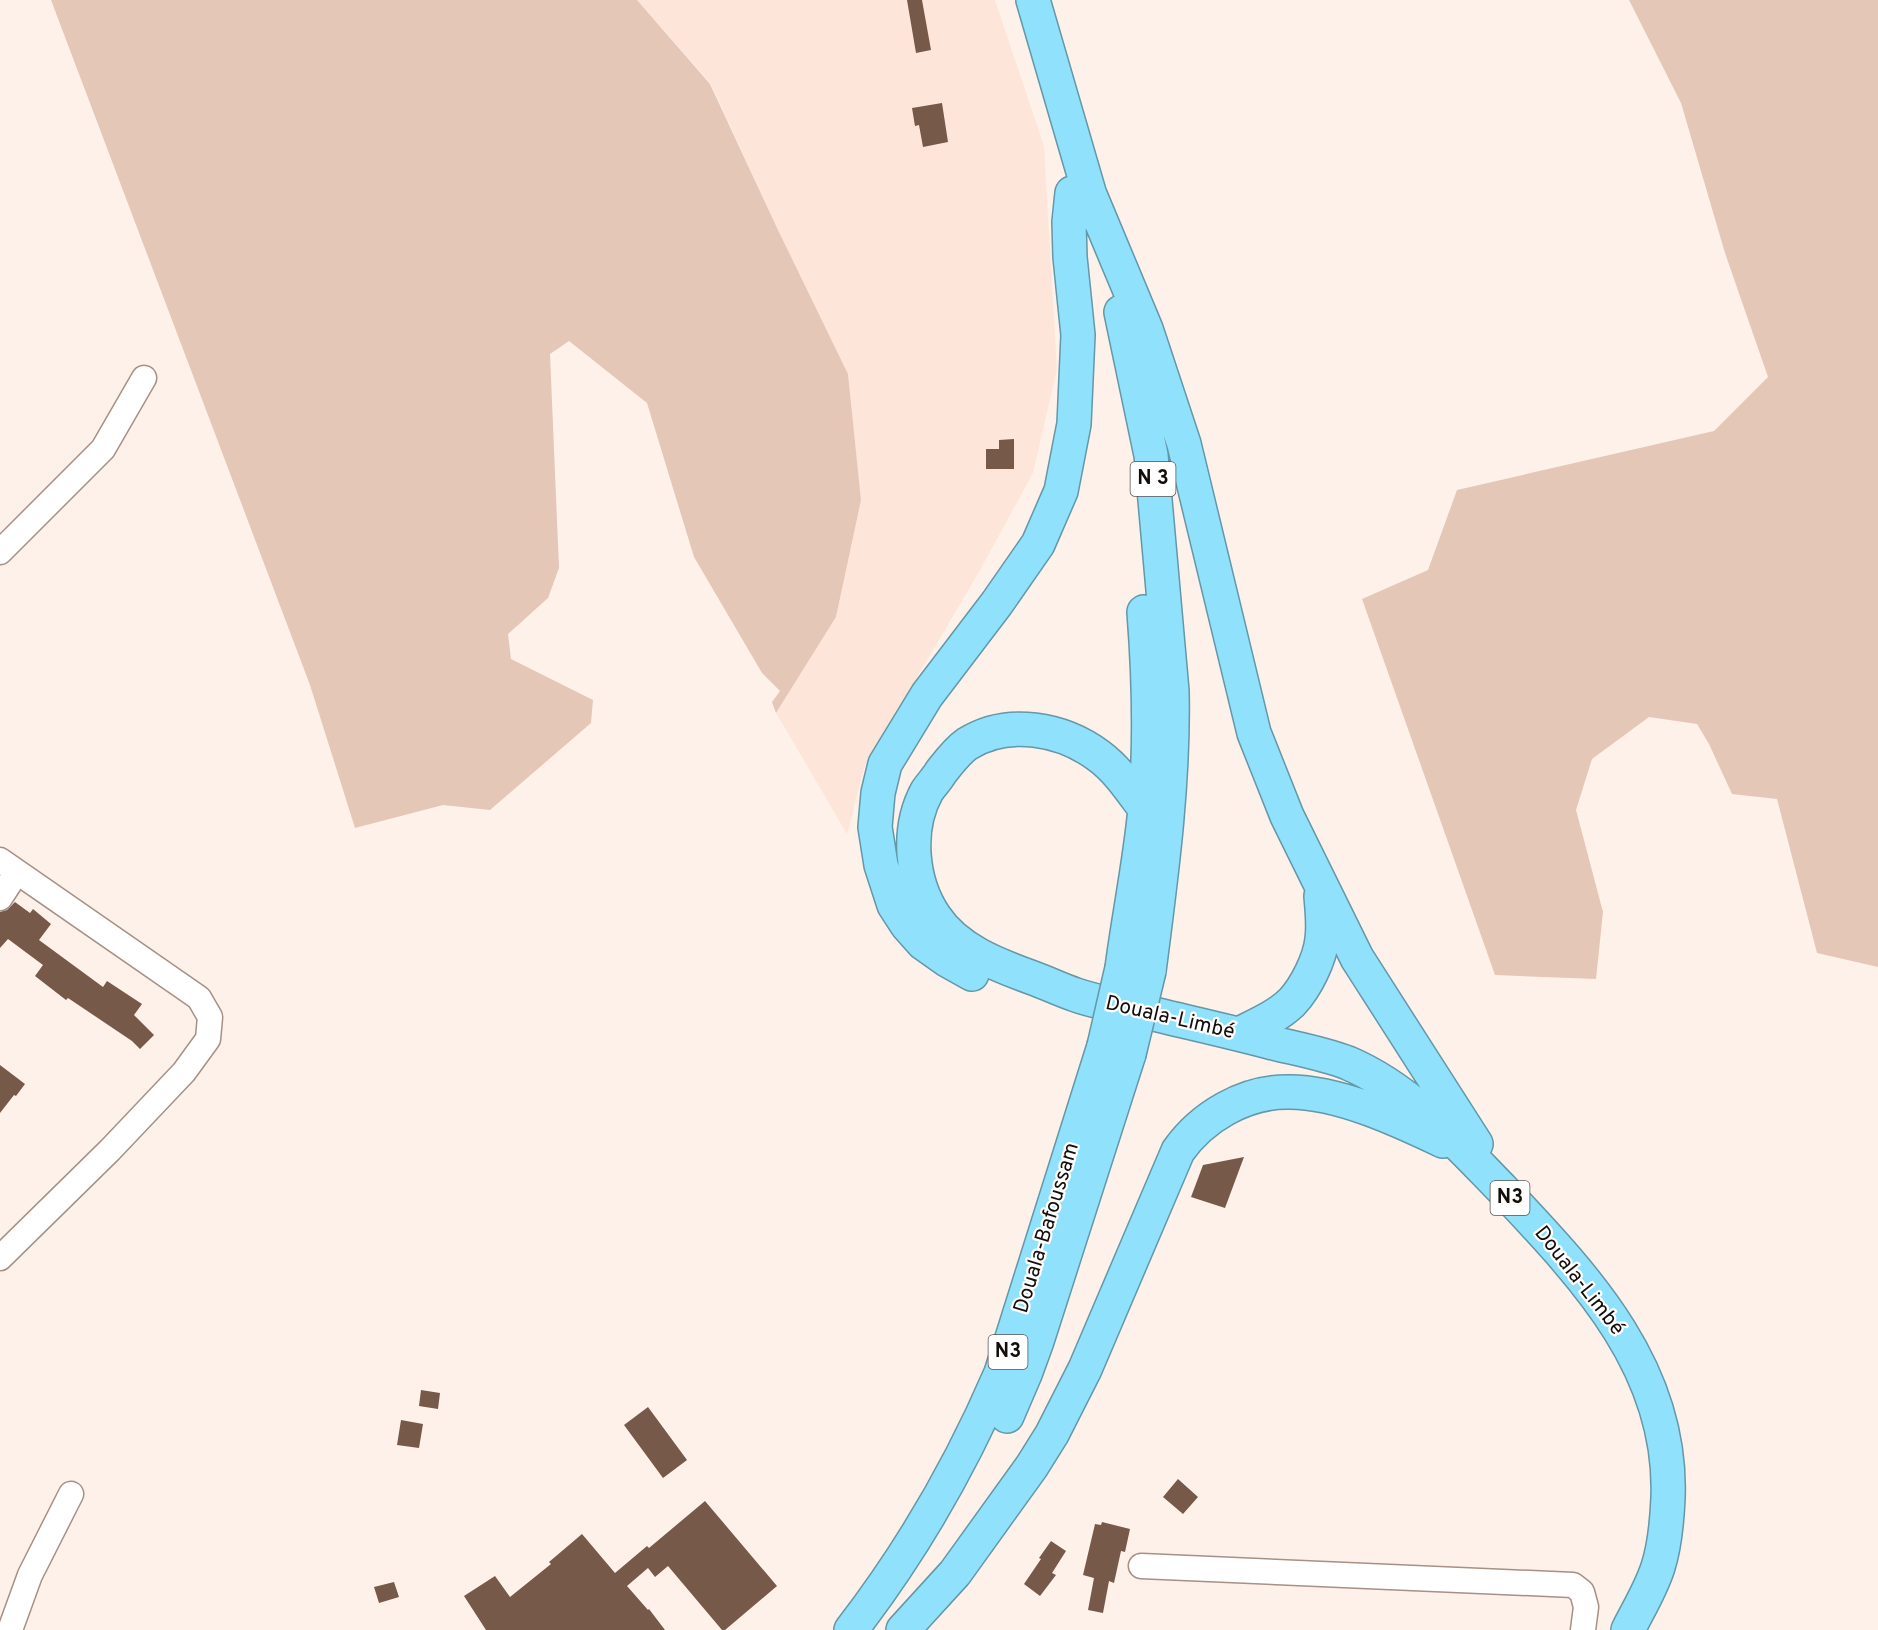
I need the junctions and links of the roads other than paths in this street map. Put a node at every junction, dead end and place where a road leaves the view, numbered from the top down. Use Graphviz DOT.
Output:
graph roads {
  1 [pos="1011,0"];
  2 [pos="1033,0"];
  3 [pos="1081,194"];
  4 [pos="144,378"];
  5 [pos="0,552"];
  6 [pos="1145,809"];
  7 [pos="9,866"];
  8 [pos="1321,887"];
  9 [pos="0,898"];
  10 [pos="1135,970"];
  11 [pos="1078,996"];
  12 [pos="1239,1034"];
  13 [pos="1117,1050"];
  14 [pos="1465,1151"];
  15 [pos="1511,1199"];
  16 [pos="0,1258"];
  17 [pos="71,1494"];
  18 [pos="1141,1566"];
  19 [pos="10,1630"];
  20 [pos="851,1630"];
  21 [pos="876,1630"];
  22 [pos="903,1630"];
  23 [pos="1582,1630"];
  24 [pos="1628,1630"];
  1 -- 3 [label="highway, N 3"];
  2 -- 3 [label="highway, N 3"];
  3 -- 6 [label="highway, N 3"];
  3 -- 8 [label="highway"];
  3 -- 10 [label="highway, N 3"];
  3 -- 11 [label="highway"];
  4 -- 5 [label="street"];
  6 -- 10 [label="highway, N 3"];
  6 -- 11 [label="highway"];
  7 -- 9 [label="street"];
  7 -- 16 [label="street"];
  8 -- 12 [label="highway"];
  8 -- 15 [label="highway"];
  10 -- 13 [label="highway, Douala-Bafoussam / N3, bridge"];
  11 -- 12 [label="highway, Douala-Limbé / N3"];
  12 -- 14 [label="highway, Douala-Limbé / N3"];
  13 -- 20 [label="highway, Douala-Bafoussam / N3"];
  13 -- 21 [label="highway, Douala-Bafoussam / N3"];
  14 -- 15 [label="highway, Douala-Limbé / N3"];
  14 -- 22 [label="highway"];
  15 -- 24 [label="highway, Douala-Limbé / N3"];
  17 -- 19 [label="street"];
  18 -- 23 [label="street"];
}
